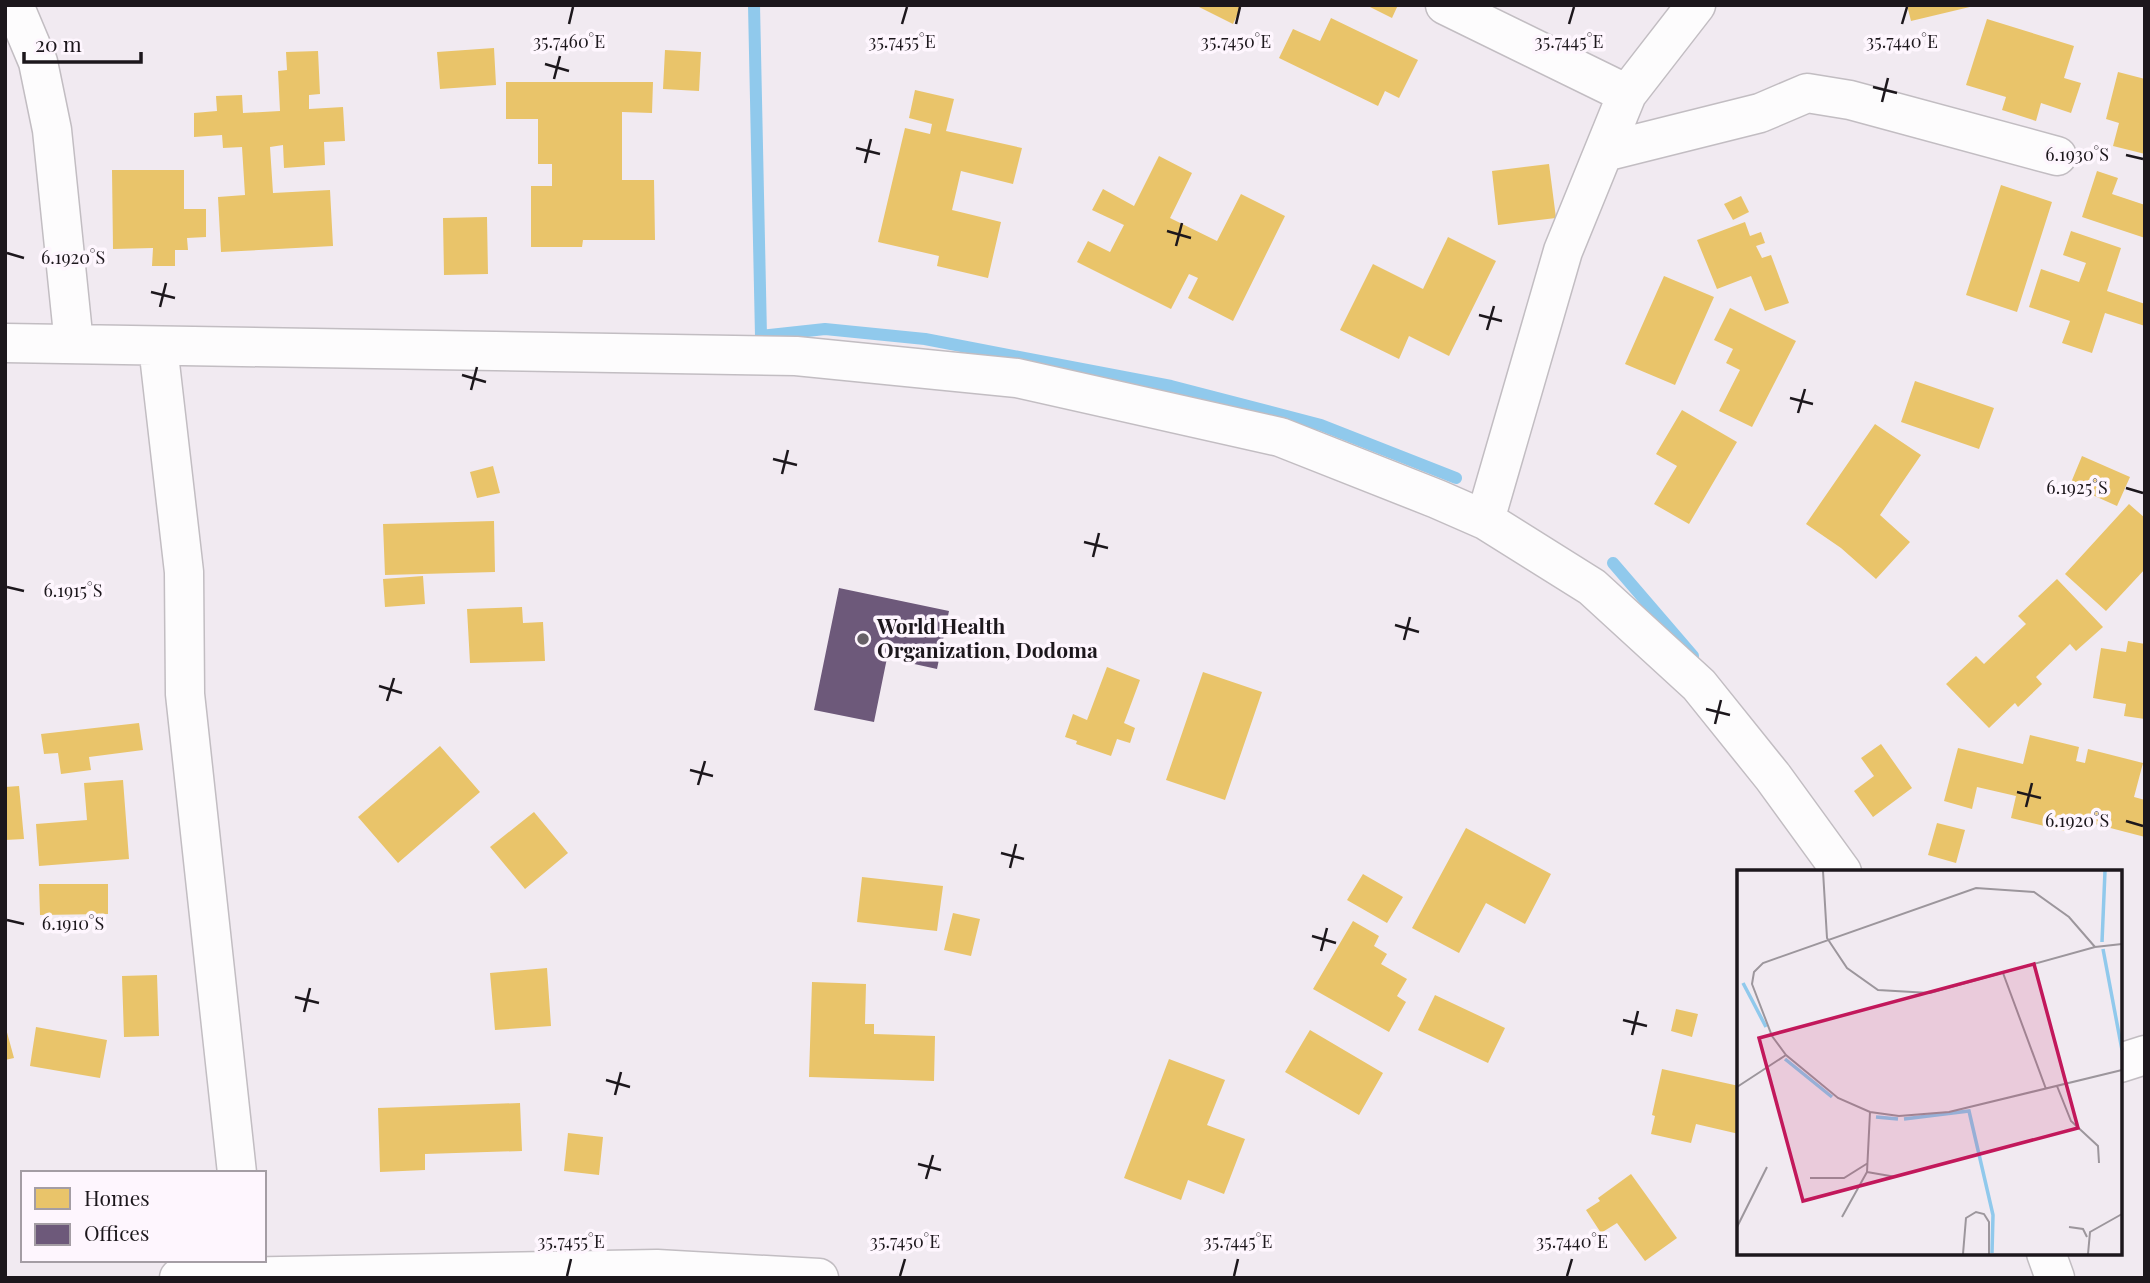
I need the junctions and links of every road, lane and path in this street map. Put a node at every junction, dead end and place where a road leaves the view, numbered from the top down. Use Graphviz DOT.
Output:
graph roads {
  1 [pos="14,5"];
  2 [pos="1445,5"];
  3 [pos="1696,5"];
  4 [pos="1627,94"];
  5 [pos="1604,152"];
  6 [pos="2057,156"];
  7 [pos="5,343"];
  8 [pos="74,344"];
  9 [pos="158,346"];
  10 [pos="1485,520"];
  11 [pos="1841,870"];
  12 [pos="2145,1055"];
  13 [pos="2122,1062"];
  14 [pos="237,1171"];
  15 [pos="2047,1255"];
  16 [pos="246,1268"];
  17 [pos="179,1278"];
  18 [pos="818,1278"];
  19 [pos="2055,1278"];
  1 -- 8 [label="street"];
  2 -- 4 [label="street"];
  3 -- 4 [label="street"];
  4 -- 5 [label="street"];
  5 -- 6 [label="street"];
  5 -- 10 [label="street"];
  7 -- 8 [label="street"];
  8 -- 9 [label="street"];
  9 -- 10 [label="street"];
  9 -- 14 [label="street"];
  10 -- 11 [label="street"];
  12 -- 13 [label="street"];
  15 -- 19 [label="street"];
  16 -- 17 [label="street"];
  16 -- 18 [label="street"];
}
